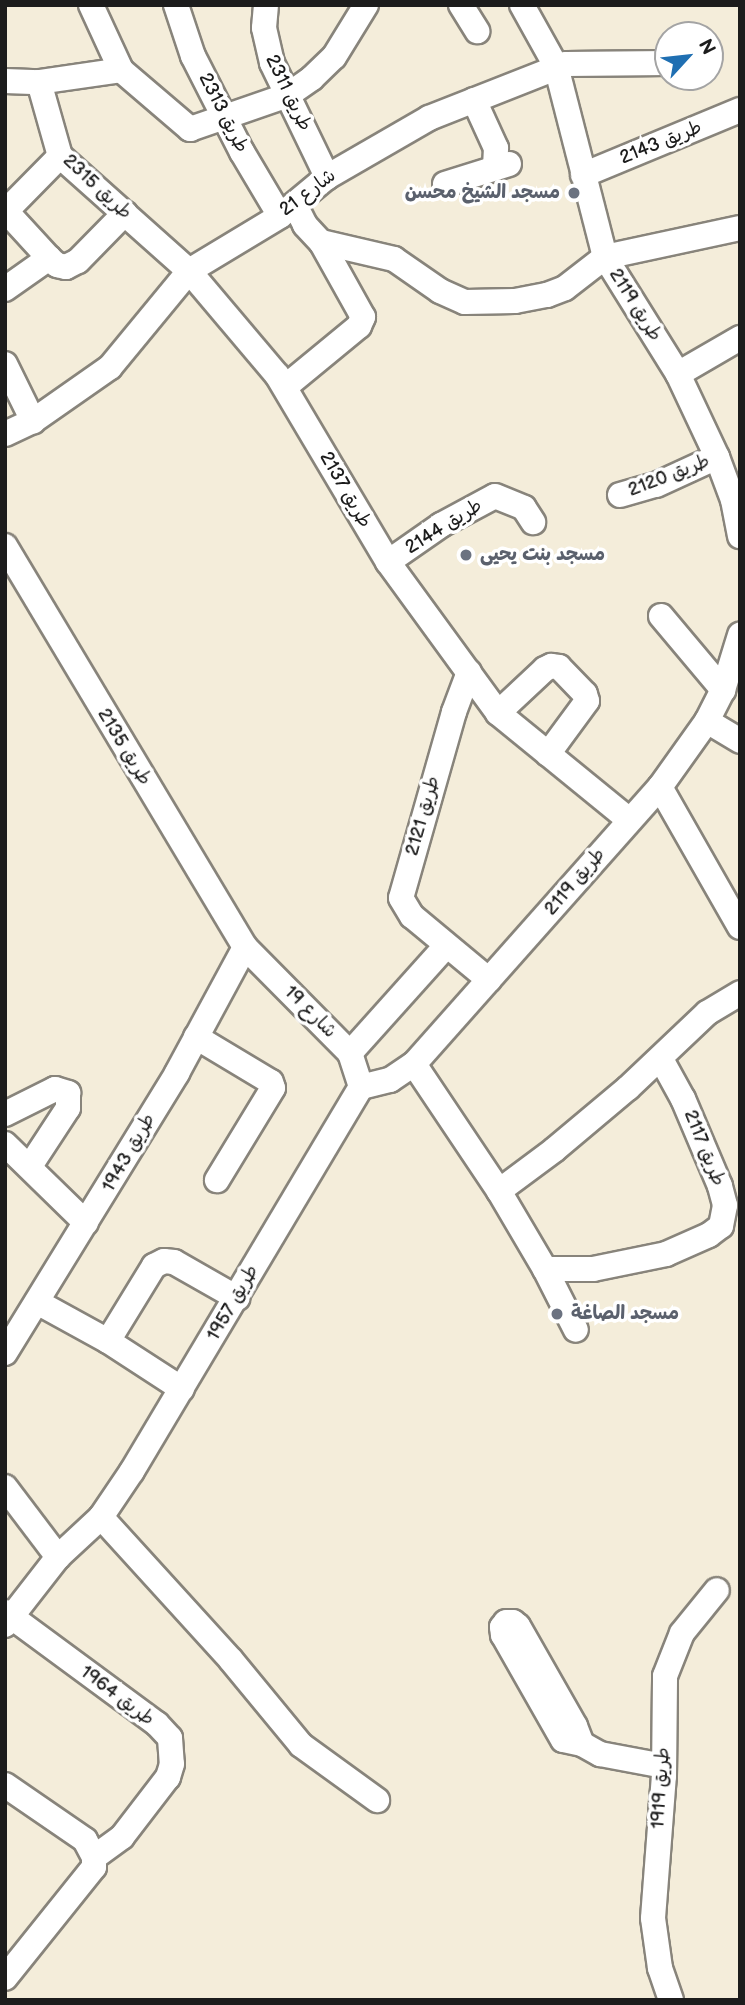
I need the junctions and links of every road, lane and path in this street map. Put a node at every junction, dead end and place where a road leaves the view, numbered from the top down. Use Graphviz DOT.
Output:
graph roads {
  1 [pos="176,5"];
  2 [pos="266,5"];
  3 [pos="366,5"];
  4 [pos="461,5"];
  5 [pos="522,5"];
  6 [pos="99,8"];
  7 [pos="477,32"];
  8 [pos="654,63"];
  9 [pos="556,66"];
  10 [pos="121,70"];
  11 [pos="5,81"];
  12 [pos="39,82"];
  13 [pos="288,95"];
  14 [pos="474,100"];
  15 [pos="740,110"];
  16 [pos="223,116"];
  17 [pos="60,156"];
  18 [pos="583,175"];
  19 [pos="327,177"];
  20 [pos="445,184"];
  21 [pos="288,210"];
  22 [pos="125,213"];
  23 [pos="9,223"];
  24 [pos="740,228"];
  25 [pos="321,242"];
  26 [pos="605,257"];
  27 [pos="49,258"];
  28 [pos="189,271"];
  29 [pos="5,289"];
  30 [pos="740,338"];
  31 [pos="5,364"];
  32 [pos="678,374"];
  33 [pos="285,387"];
  34 [pos="33,421"];
  35 [pos="5,434"];
  36 [pos="717,457"];
  37 [pos="620,495"];
  38 [pos="533,522"];
  39 [pos="740,535"];
  40 [pos="5,546"];
  41 [pos="388,562"];
  42 [pos="661,616"];
  43 [pos="740,635"];
  44 [pos="469,672"];
  45 [pos="723,690"];
  46 [pos="498,713"];
  47 [pos="707,721"];
  48 [pos="740,741"];
  49 [pos="548,754"];
  50 [pos="660,787"];
  51 [pos="629,820"];
  52 [pos="740,927"];
  53 [pos="245,947"];
  54 [pos="445,947"];
  55 [pos="489,981"];
  56 [pos="740,993"];
  57 [pos="196,1037"];
  58 [pos="350,1053"];
  59 [pos="661,1059"];
  60 [pos="414,1064"];
  61 [pos="361,1087"];
  62 [pos="5,1114"];
  63 [pos="5,1144"];
  64 [pos="30,1166"];
  65 [pos="217,1181"];
  66 [pos="499,1191"];
  67 [pos="86,1223"];
  68 [pos="545,1269"];
  69 [pos="237,1298"];
  70 [pos="37,1302"];
  71 [pos="576,1330"];
  72 [pos="108,1341"];
  73 [pos="5,1353"];
  74 [pos="182,1389"];
  75 [pos="5,1487"];
  76 [pos="101,1517"];
  77 [pos="58,1557"];
  78 [pos="717,1590"];
  79 [pos="7,1618"];
  80 [pos="582,1744"];
  81 [pos="664,1766"];
  82 [pos="5,1785"];
  83 [pos="377,1800"];
  84 [pos="94,1857"];
  85 [pos="5,1978"];
  86 [pos="671,2000"];
  1 -- 16 [label="street, طريق 2313"];
  2 -- 13 [label="street, طريق 2311"];
  3 -- 13 [label="street"];
  4 -- 7 [label="street"];
  5 -- 9 [label="street, طريق 2119"];
  6 -- 10 [label="street"];
  8 -- 9 [label="street, شارع 21"];
  9 -- 14 [label="street, شارع 21"];
  9 -- 18 [label="street, طريق 2119"];
  10 -- 12 [label="street"];
  10 -- 16 [label="street"];
  11 -- 12 [label="street"];
  12 -- 17 [label="street, طريق 2315"];
  13 -- 16 [label="street"];
  13 -- 19 [label="street, طريق 2311"];
  14 -- 19 [label="street, شارع 21"];
  14 -- 20 [label="street"];
  15 -- 18 [label="street, طريق 2143"];
  16 -- 21 [label="street, طريق 2313"];
  17 -- 22 [label="street, طريق 2315"];
  17 -- 23 [label="street"];
  18 -- 26 [label="street, طريق 2119"];
  19 -- 21 [label="street, شارع 21"];
  21 -- 25 [label="street, طريق 2313"];
  21 -- 28 [label="street, شارع 21"];
  22 -- 27 [label="street"];
  22 -- 28 [label="street, طريق 2315"];
  23 -- 27 [label="street"];
  24 -- 26 [label="street"];
  25 -- 26 [label="street"];
  25 -- 33 [label="street, طريق 2313"];
  26 -- 32 [label="street, طريق 2119"];
  27 -- 29 [label="street"];
  28 -- 33 [label="street, طريق 2137"];
  28 -- 34 [label="street, شارع 21"];
  30 -- 32 [label="street"];
  31 -- 34 [label="street"];
  32 -- 36 [label="street, طريق 2119"];
  33 -- 41 [label="street, طريق 2137"];
  34 -- 35 [label="street, شارع 21"];
  36 -- 37 [label="street, طريق 2120"];
  36 -- 39 [label="street, طريق 2119"];
  38 -- 41 [label="street, طريق 2144"];
  40 -- 53 [label="street, طريق 2135"];
  41 -- 44 [label="street, طريق 2137"];
  42 -- 45 [label="street"];
  43 -- 45 [label="street, طريق 2119"];
  44 -- 46 [label="street, طريق 2137"];
  44 -- 54 [label="street, طريق 2121"];
  45 -- 47 [label="street, طريق 2119"];
  46 -- 49 [label="street, طريق 2137"];
  46 -- 49 [label="street"];
  47 -- 48 [label="street"];
  47 -- 50 [label="street, طريق 2119"];
  49 -- 51 [label="street, طريق 2137"];
  50 -- 51 [label="street, طريق 2119"];
  50 -- 52 [label="street"];
  51 -- 55 [label="street, طريق 2119"];
  53 -- 57 [label="street, طريق 1943"];
  53 -- 58 [label="street, شارع 19"];
  54 -- 55 [label="street, طريق 2121"];
  54 -- 58 [label="street"];
  55 -- 60 [label="street, طريق 2119"];
  56 -- 59 [label="street"];
  57 -- 65 [label="street"];
  57 -- 67 [label="street, طريق 1943"];
  58 -- 61 [label="street, شارع 19"];
  59 -- 66 [label="street"];
  59 -- 68 [label="street, طريق 2117"];
  60 -- 61 [label="street, طريق 2119"];
  60 -- 66 [label="street"];
  61 -- 69 [label="street, طريق 1957"];
  62 -- 64 [label="street"];
  63 -- 64 [label="street"];
  64 -- 67 [label="street"];
  66 -- 68 [label="street"];
  67 -- 70 [label="street, طريق 1943"];
  68 -- 71 [label="street"];
  69 -- 72 [label="street"];
  69 -- 74 [label="street, طريق 1957"];
  70 -- 72 [label="street"];
  70 -- 73 [label="street, طريق 1943"];
  72 -- 74 [label="street"];
  74 -- 76 [label="street, طريق 1957"];
  75 -- 77 [label="street"];
  76 -- 77 [label="street, طريق 1957"];
  76 -- 83 [label="street"];
  77 -- 79 [label="street, طريق 1957"];
  78 -- 81 [label="street, طريق 1919"];
  79 -- 84 [label="street, طريق 1964"];
  80 -- 81 [label="street"];
  81 -- 86 [label="street, طريق 1919"];
  82 -- 84 [label="street"];
  84 -- 85 [label="street, طريق 1964"];
}
